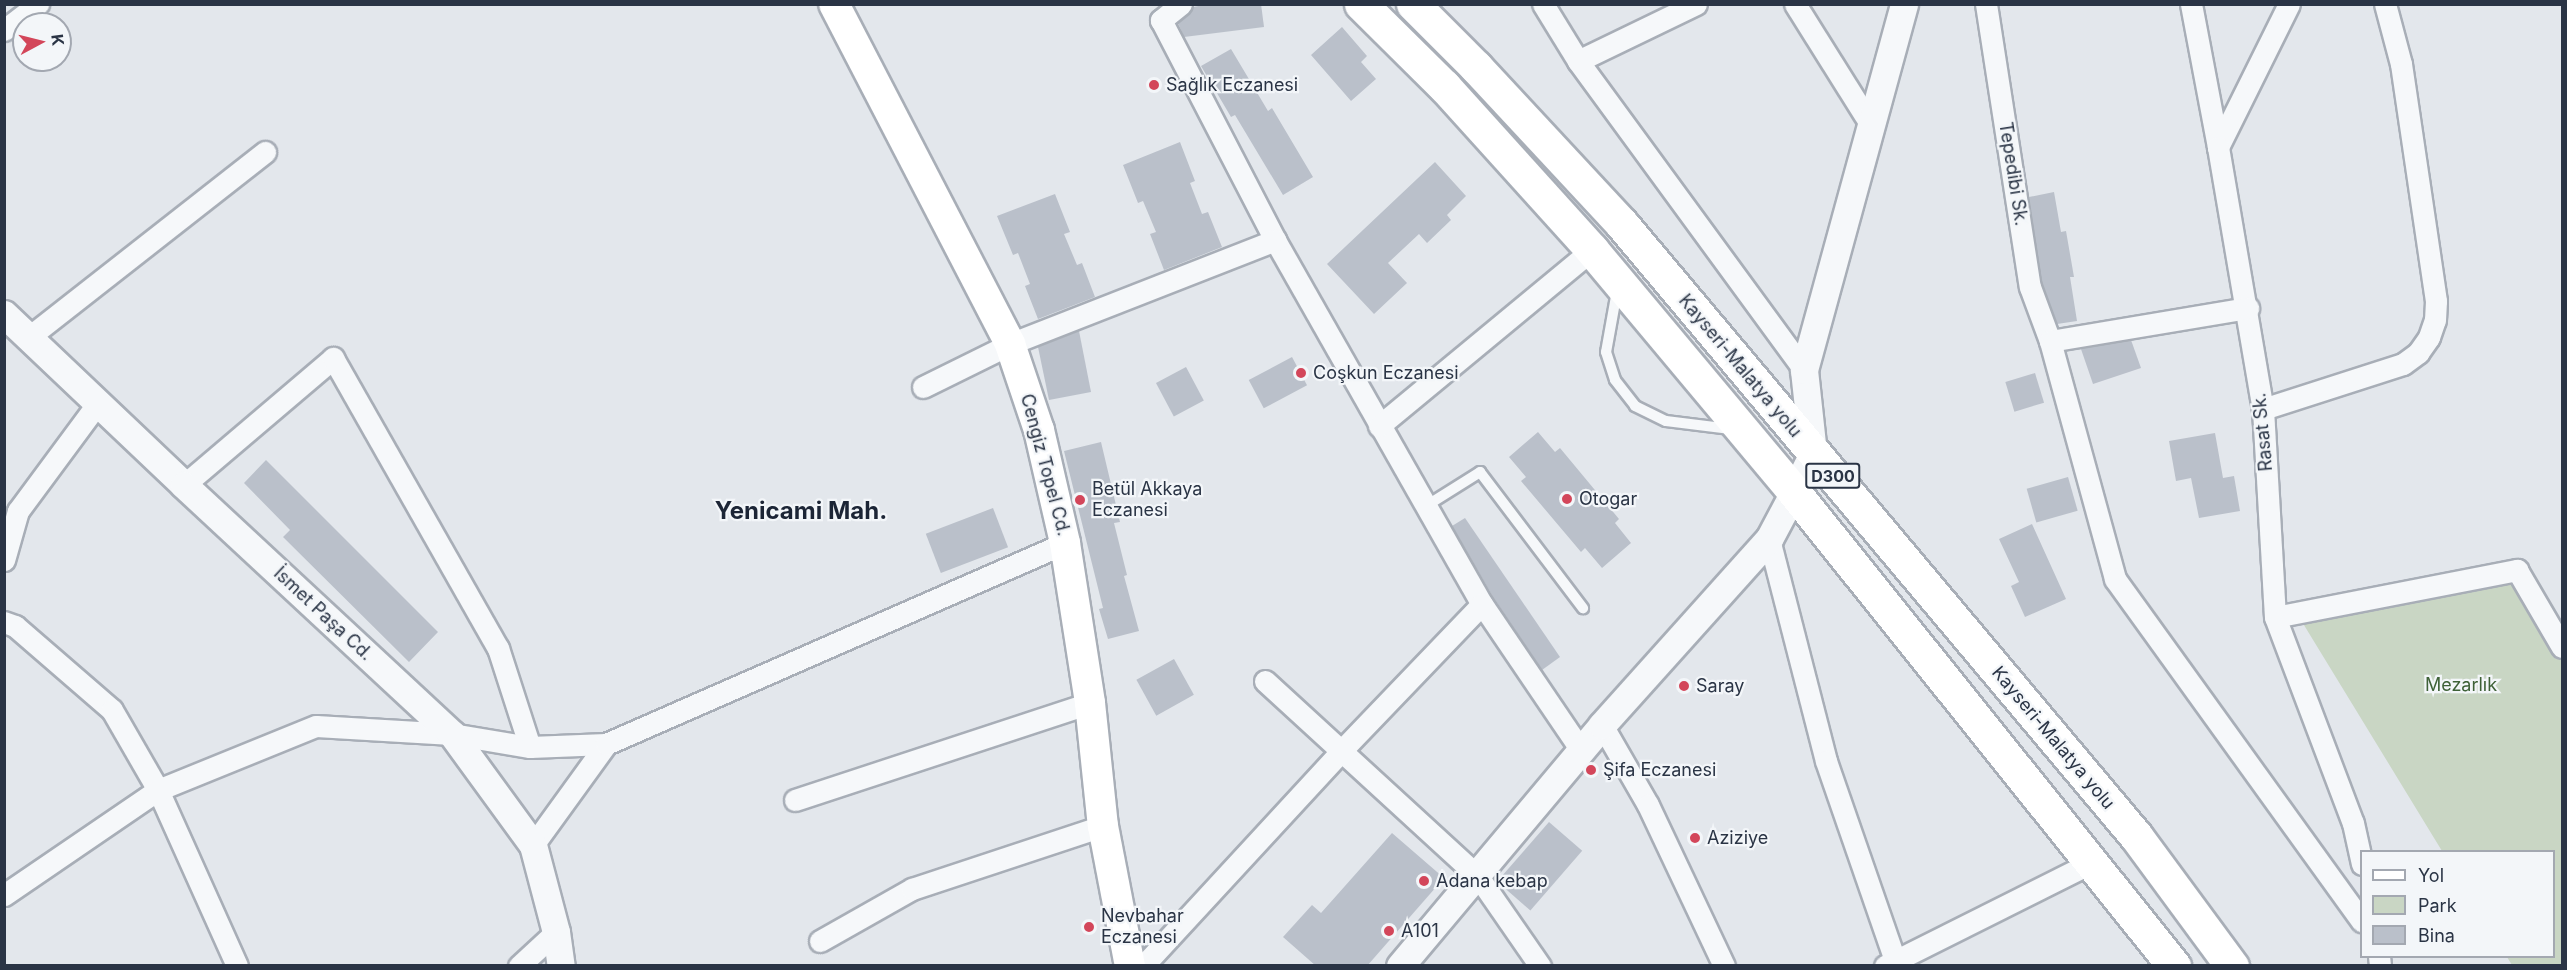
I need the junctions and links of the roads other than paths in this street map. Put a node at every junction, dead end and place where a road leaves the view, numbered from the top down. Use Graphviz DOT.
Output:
graph roads {
  1 [pos="38,4"];
  2 [pos="834,4"];
  3 [pos="1181,4"];
  4 [pos="1361,4"];
  5 [pos="1413,4"];
  6 [pos="1543,4"];
  7 [pos="1696,4"];
  8 [pos="1795,4"];
  9 [pos="1904,4"];
  10 [pos="1986,4"];
  11 [pos="2191,4"];
  12 [pos="2289,4"];
  13 [pos="2385,4"];
  14 [pos="4,30"];
  15 [pos="1578,61"];
  16 [pos="1869,122"];
  17 [pos="2218,147"];
  18 [pos="264,152"];
  19 [pos="1275,240"];
  20 [pos="1592,250"];
  21 [pos="1618,282"];
  22 [pos="2248,308"];
  23 [pos="4,314"];
  24 [pos="29,337"];
  25 [pos="2050,341"];
  26 [pos="1010,344"];
  27 [pos="1804,370"];
  28 [pos="923,387"];
  29 [pos="98,403"];
  30 [pos="2263,409"];
  31 [pos="1379,426"];
  32 [pos="1743,431"];
  33 [pos="1813,453"];
  34 [pos="183,485"];
  35 [pos="1794,492"];
  36 [pos="1426,506"];
  37 [pos="1769,539"];
  38 [pos="1065,543"];
  39 [pos="4,560"];
  40 [pos="1482,604"];
  41 [pos="1583,608"];
  42 [pos="2274,617"];
  43 [pos="4,622"];
  44 [pos="2562,647"];
  45 [pos="1265,681"];
  46 [pos="1090,703"];
  47 [pos="1602,725"];
  48 [pos="452,734"];
  49 [pos="606,744"];
  50 [pos="530,747"];
  51 [pos="1342,750"];
  52 [pos="1581,750"];
  53 [pos="158,790"];
  54 [pos="795,800"];
  55 [pos="1104,825"];
  56 [pos="532,845"];
  57 [pos="2360,859"];
  58 [pos="2093,862"];
  59 [pos="1477,875"];
  60 [pos="4,895"];
  61 [pos="2360,920"];
  62 [pos="556,932"];
  63 [pos="820,941"];
  64 [pos="1892,964"];
  65 [pos="237,966"];
  66 [pos="519,966"];
  67 [pos="561,966"];
  68 [pos="1130,966"];
  69 [pos="1143,966"];
  70 [pos="1400,966"];
  71 [pos="1540,966"];
  72 [pos="1724,966"];
  73 [pos="2174,966"];
  74 [pos="2232,966"];
  1 -- 14 [label="street"];
  2 -- 26 [label="main road, Cengiz Topel Cd."];
  3 -- 19 [label="street"];
  4 -- 20 [label="highway, D300"];
  5 -- 33 [label="highway, Kayseri-Malatya yolu / D300"];
  6 -- 15 [label="street"];
  7 -- 15 [label="street"];
  8 -- 16 [label="street"];
  9 -- 16 [label="street"];
  10 -- 25 [label="street, Tepedibi Sk."];
  11 -- 17 [label="street, Rasat Sk."];
  12 -- 17 [label="street"];
  13 -- 30 [label="street"];
  15 -- 27 [label="street"];
  16 -- 27 [label="street"];
  17 -- 22 [label="street, Rasat Sk."];
  18 -- 24 [label="street"];
  19 -- 26 [label="street"];
  19 -- 31 [label="street"];
  20 -- 21 [label="highway, D300"];
  20 -- 31 [label="street"];
  21 -- 32 [label="highway, D300"];
  21 -- 32 [label="lane"];
  22 -- 25 [label="street"];
  22 -- 30 [label="street, Rasat Sk."];
  23 -- 24 [label="street, İsmet Paşa Cd."];
  24 -- 29 [label="street, İsmet Paşa Cd."];
  25 -- 61 [label="street, Tepedibi Sk."];
  26 -- 28 [label="street"];
  26 -- 38 [label="main road, Cengiz Topel Cd."];
  27 -- 33 [label="street"];
  29 -- 34 [label="street, İsmet Paşa Cd."];
  29 -- 39 [label="street"];
  30 -- 42 [label="street, Rasat Sk."];
  31 -- 36 [label="street"];
  32 -- 35 [label="highway, D300"];
  33 -- 35 [label="street"];
  33 -- 74 [label="highway, Kayseri-Malatya yolu / D300"];
  34 -- 48 [label="street, İsmet Paşa Cd."];
  34 -- 50 [label="street"];
  35 -- 37 [label="street"];
  35 -- 58 [label="highway, D300"];
  36 -- 40 [label="street"];
  36 -- 41 [label="lane"];
  37 -- 47 [label="street"];
  37 -- 64 [label="street"];
  38 -- 46 [label="main road, Cengiz Topel Cd."];
  38 -- 49 [label="street"];
  40 -- 51 [label="street"];
  40 -- 52 [label="street"];
  42 -- 44 [label="street"];
  42 -- 57 [label="street, Rasat Sk."];
  43 -- 53 [label="street"];
  45 -- 51 [label="street"];
  46 -- 54 [label="street"];
  46 -- 55 [label="main road, Cengiz Topel Cd."];
  47 -- 52 [label="street"];
  47 -- 72 [label="street"];
  48 -- 50 [label="street"];
  48 -- 53 [label="street"];
  48 -- 56 [label="street, İsmet Paşa Cd."];
  49 -- 50 [label="street"];
  49 -- 56 [label="street"];
  51 -- 59 [label="street"];
  51 -- 69 [label="street"];
  52 -- 59 [label="street"];
  53 -- 60 [label="street"];
  53 -- 65 [label="street"];
  55 -- 63 [label="street"];
  55 -- 68 [label="main road, Cengiz Topel Cd."];
  56 -- 62 [label="street, İsmet Paşa Cd."];
  58 -- 64 [label="street"];
  58 -- 73 [label="highway, D300"];
  59 -- 70 [label="street"];
  59 -- 71 [label="street"];
  62 -- 66 [label="street"];
  62 -- 67 [label="street, İsmet Paşa Cd."];
}
